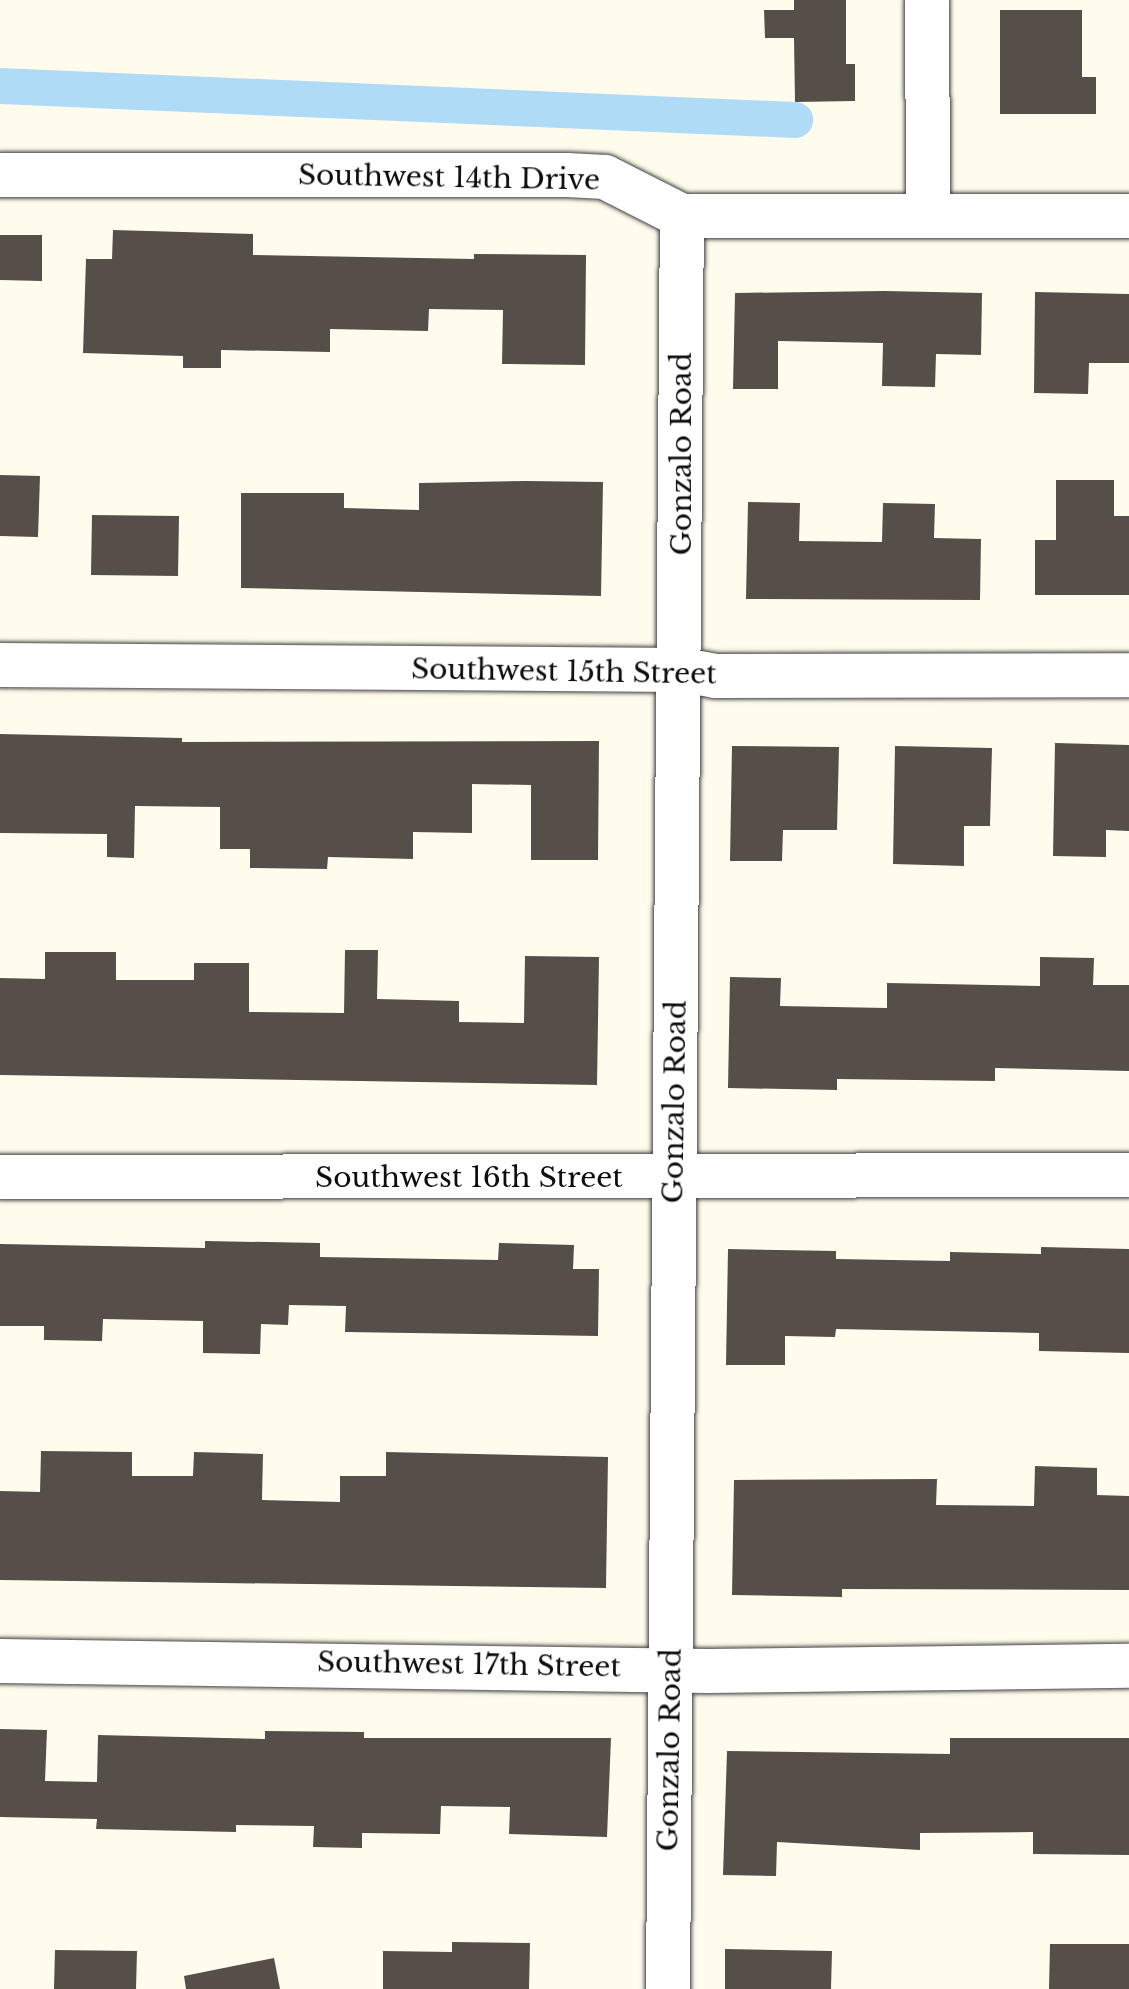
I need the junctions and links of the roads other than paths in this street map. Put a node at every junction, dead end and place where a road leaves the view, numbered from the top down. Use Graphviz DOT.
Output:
graph roads {
  1 [pos="927,0"];
  2 [pos="0,175"];
  3 [pos="682,216"];
  4 [pos="928,216"];
  5 [pos="1129,216"];
  6 [pos="0,665"];
  7 [pos="682,670"];
  8 [pos="1129,675"];
  9 [pos="1129,1175"];
  10 [pos="0,1177"];
  11 [pos="674,1179"];
  12 [pos="0,1661"];
  13 [pos="1129,1666"];
  14 [pos="671,1667"];
  15 [pos="668,1989"];
  1 -- 4 [label="street"];
  2 -- 3 [label="street, Southwest 14th Drive"];
  3 -- 4 [label="street, Southwest 14th Drive"];
  3 -- 7 [label="street, Gonzalo Road"];
  4 -- 5 [label="street, Southwest 14th Drive"];
  6 -- 7 [label="street, Southwest 15th Street"];
  7 -- 8 [label="street, Southwest 15th Street"];
  7 -- 11 [label="street, Gonzalo Road"];
  9 -- 11 [label="street, Southwest 16th Street"];
  10 -- 11 [label="street, Southwest 16th Street"];
  11 -- 14 [label="street, Gonzalo Road"];
  12 -- 14 [label="street, Southwest 17th Street"];
  13 -- 14 [label="street, Southwest 17th Street"];
  14 -- 15 [label="street, Gonzalo Road"];
}
